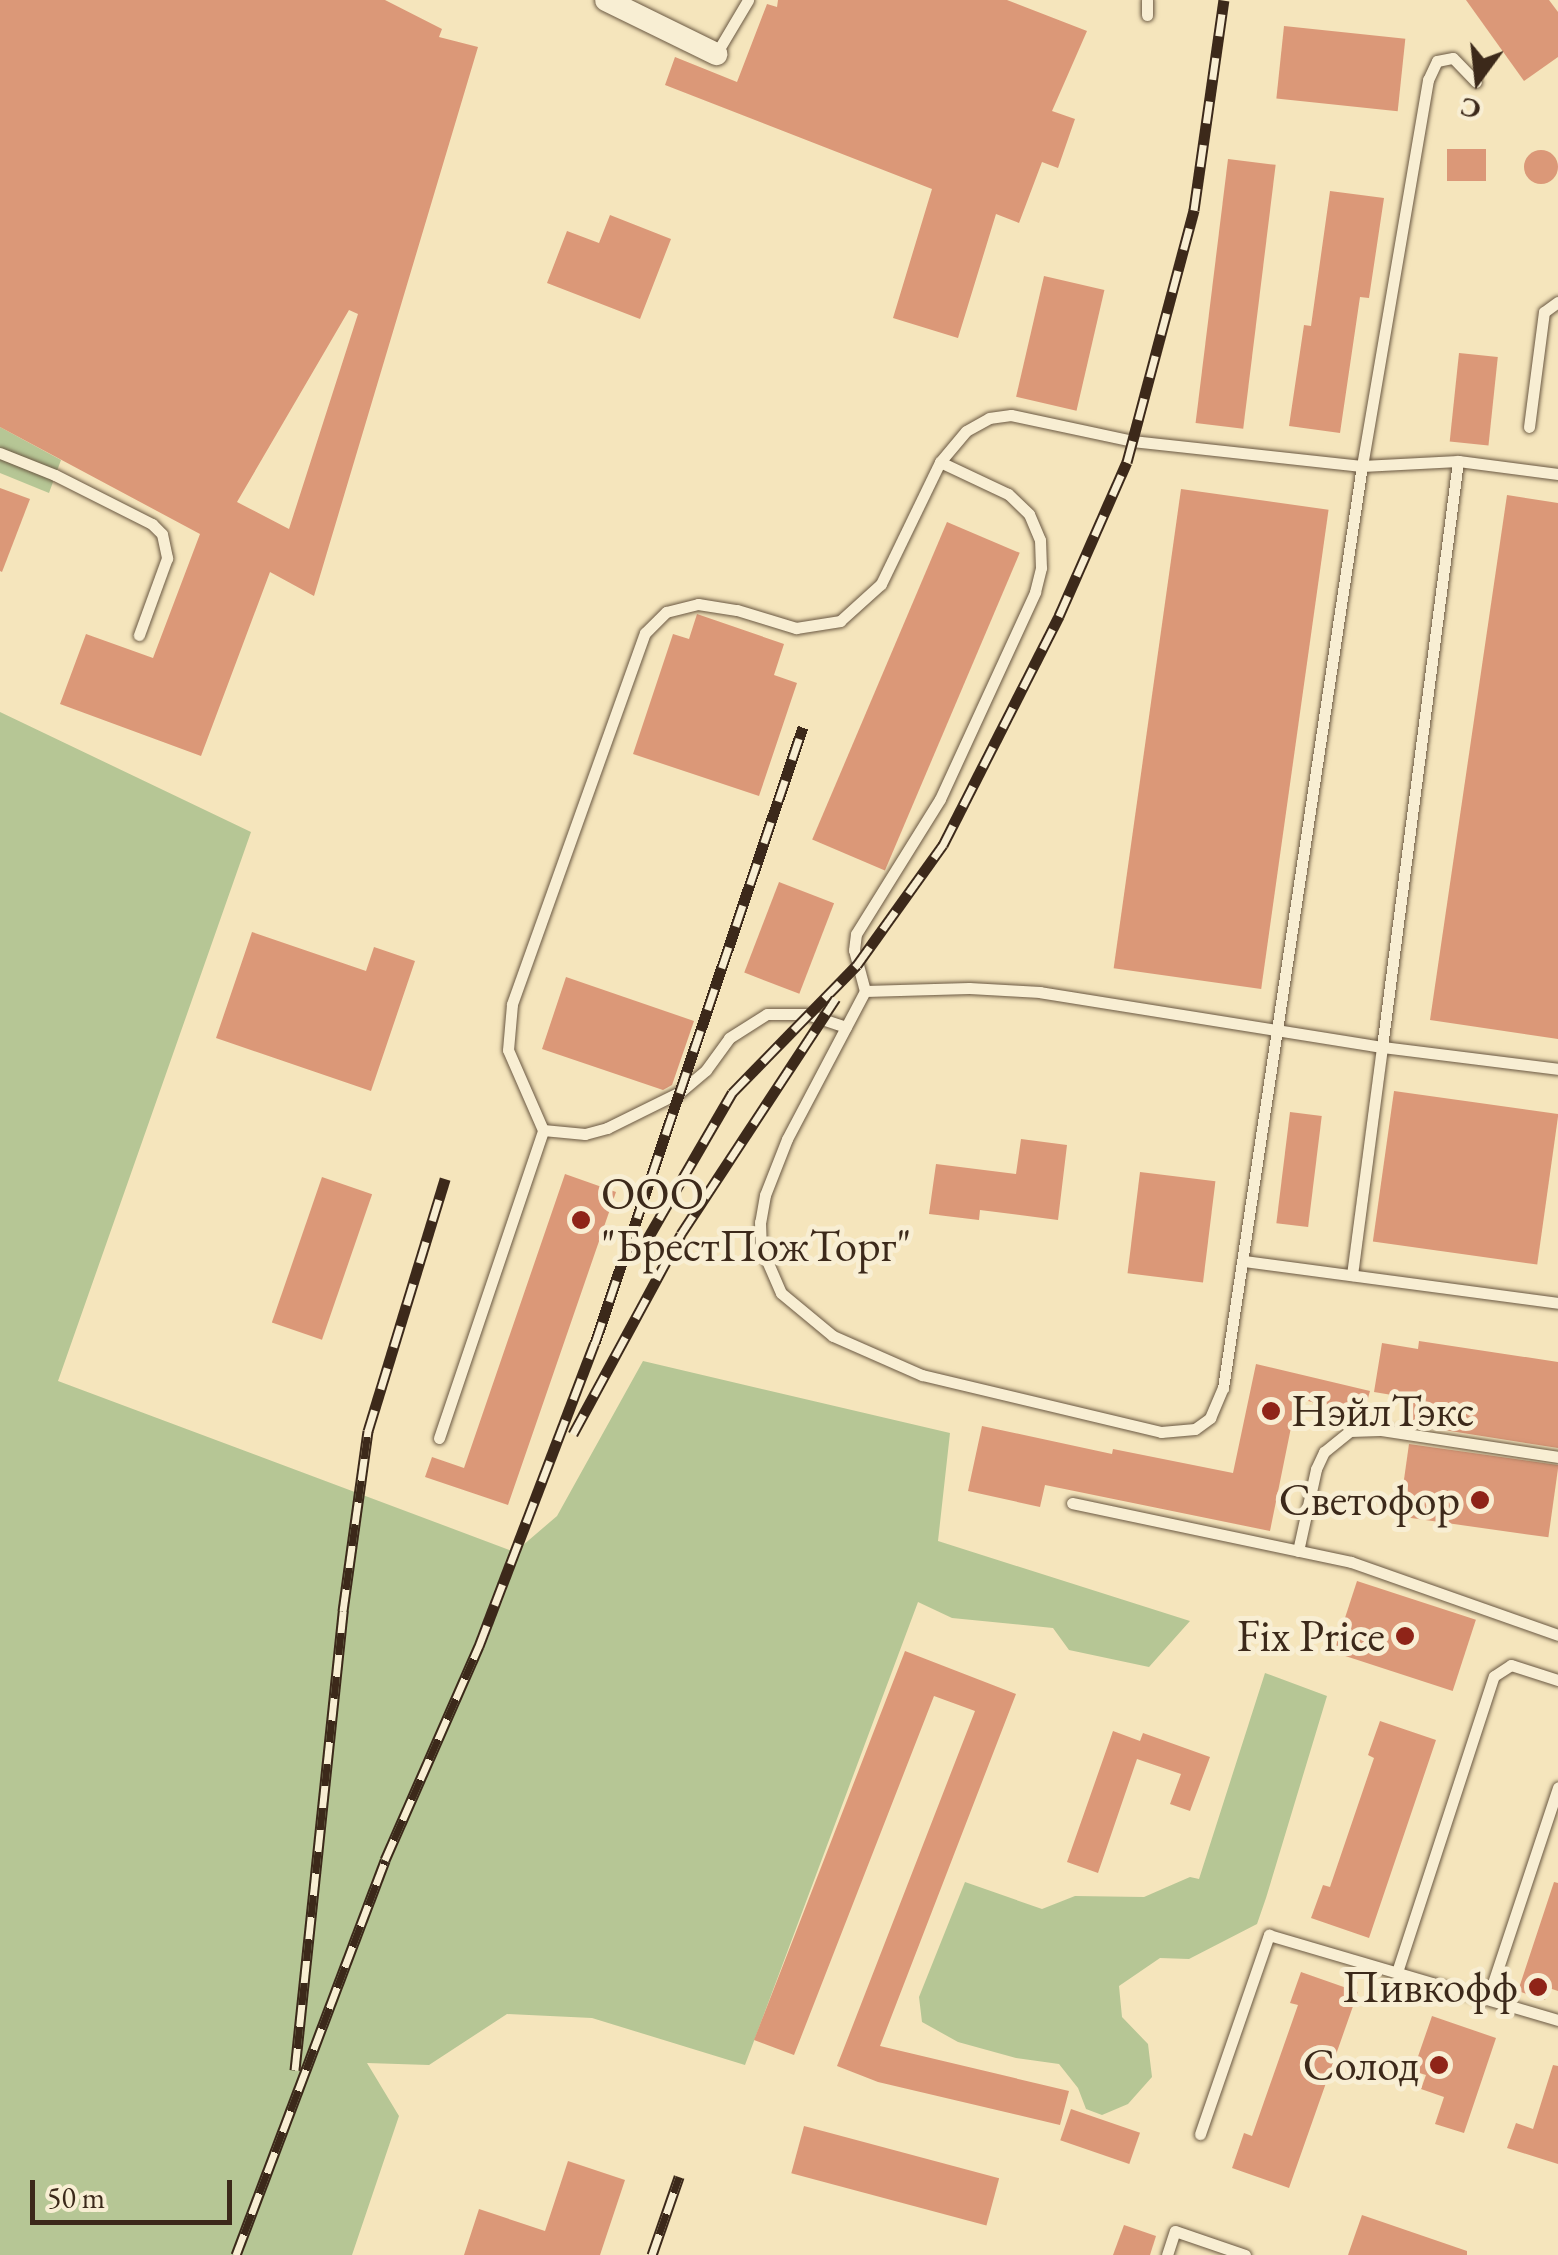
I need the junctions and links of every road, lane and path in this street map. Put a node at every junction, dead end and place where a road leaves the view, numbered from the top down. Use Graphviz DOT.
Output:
graph roads {
  1 [pos="606,0"];
  2 [pos="748,0"];
  3 [pos="1147,0"];
  4 [pos="1147,15"];
  5 [pos="716,54"];
  6 [pos="1476,82"];
  7 [pos="1558,302"];
  8 [pos="1530,427"];
  9 [pos="0,454"];
  10 [pos="1458,461"];
  11 [pos="940,462"];
  12 [pos="1362,466"];
  13 [pos="1558,474"];
  14 [pos="138,635"];
  15 [pos="864,991"];
  16 [pos="846,1027"];
  17 [pos="1276,1029"];
  18 [pos="1382,1046"];
  19 [pos="1558,1069"];
  20 [pos="543,1130"];
  21 [pos="1244,1260"];
  22 [pos="1352,1275"];
  23 [pos="1558,1304"];
  24 [pos="439,1438"];
  25 [pos="1558,1457"];
  26 [pos="1072,1503"];
  27 [pos="1298,1551"];
  28 [pos="1558,1635"];
  29 [pos="1558,1680"];
  30 [pos="1558,1786"];
  31 [pos="1398,1972"];
  32 [pos="1488,1998"];
  33 [pos="1558,2020"];
  34 [pos="1200,2134"];
  35 [pos="1167,2255"];
  36 [pos="1244,2255"];
  1 -- 5 [label="street"];
  2 -- 5 [label="lane"];
  3 -- 4 [label="lane"];
  6 -- 12 [label="lane"];
  7 -- 8 [label="lane"];
  9 -- 14 [label="lane"];
  10 -- 12 [label="lane"];
  10 -- 13 [label="lane"];
  10 -- 18 [label="lane"];
  11 -- 12 [label="lane"];
  11 -- 15 [label="lane"];
  11 -- 20 [label="lane"];
  12 -- 17 [label="lane"];
  15 -- 16 [label="lane"];
  15 -- 17 [label="lane"];
  16 -- 20 [label="lane"];
  16 -- 21 [label="lane"];
  17 -- 18 [label="lane"];
  17 -- 21 [label="lane"];
  18 -- 19 [label="lane"];
  18 -- 22 [label="lane"];
  20 -- 24 [label="lane"];
  21 -- 22 [label="lane"];
  22 -- 23 [label="lane"];
  25 -- 27 [label="lane"];
  26 -- 27 [label="lane"];
  27 -- 28 [label="lane"];
  29 -- 31 [label="lane"];
  30 -- 32 [label="lane"];
  31 -- 32 [label="lane"];
  31 -- 34 [label="lane"];
  32 -- 33 [label="lane"];
  35 -- 36 [label="lane"];
}
